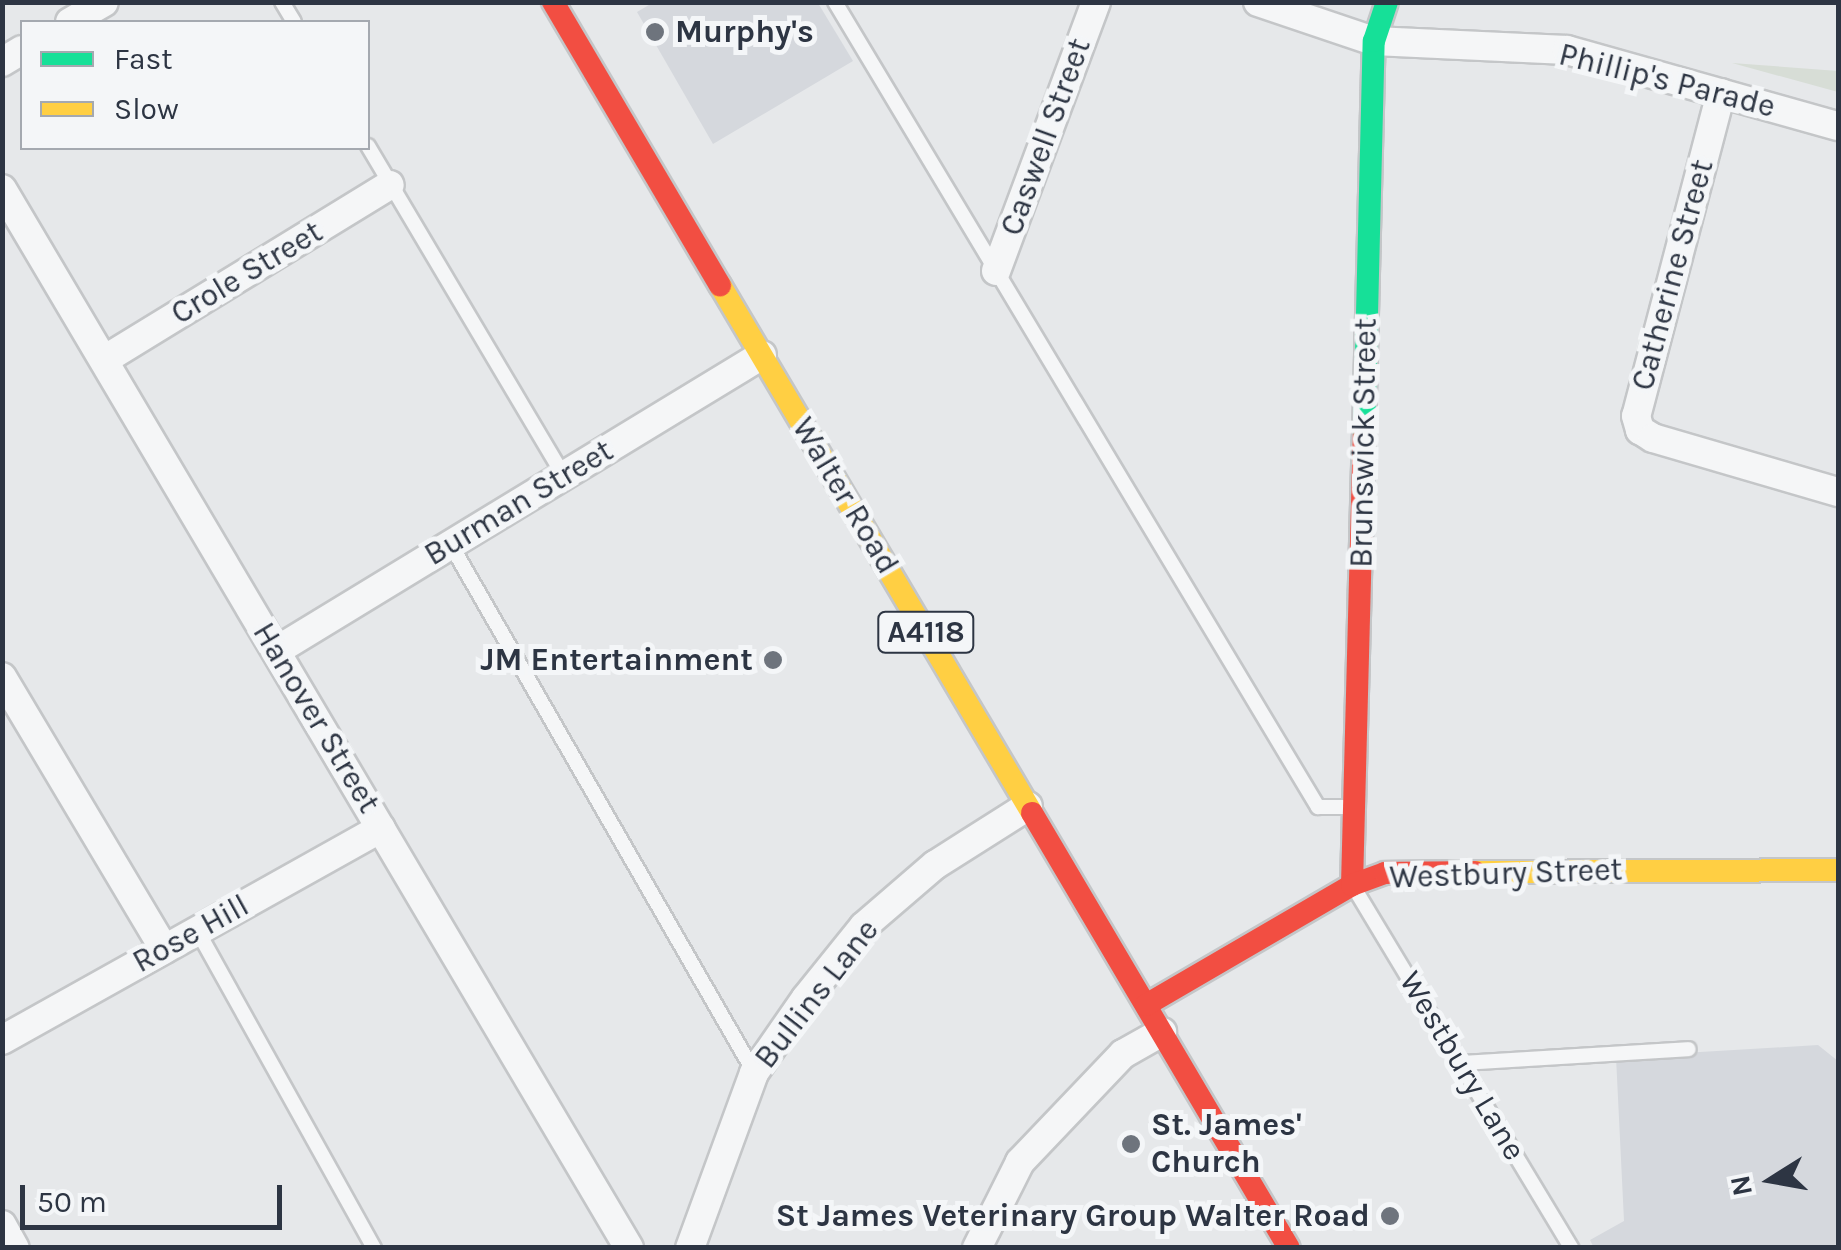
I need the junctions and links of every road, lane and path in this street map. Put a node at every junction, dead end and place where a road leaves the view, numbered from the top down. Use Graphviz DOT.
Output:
graph roads {
  1 [pos="104,2"];
  2 [pos="587,2"];
  3 [pos="835,2"];
  4 [pos="1096,2"];
  5 [pos="1258,2"];
  6 [pos="1386,2"];
  7 [pos="558,10"];
  8 [pos="73,20"];
  9 [pos="1374,41"];
  10 [pos="1721,93"];
  11 [pos="1838,126"];
  12 [pos="370,150"];
  13 [pos="390,185"];
  14 [pos="2,189"];
  15 [pos="996,271"];
  16 [pos="762,355"];
  17 [pos="104,360"];
  18 [pos="564,476"];
  19 [pos="1838,492"];
  20 [pos="451,544"];
  21 [pos="276,651"];
  22 [pos="2,677"];
  23 [pos="1028,806"];
  24 [pos="1354,808"];
  25 [pos="381,828"];
  26 [pos="1838,870"];
  27 [pos="1352,885"];
  28 [pos="197,930"];
  29 [pos="164,948"];
  30 [pos="1146,1005"];
  31 [pos="1162,1032"];
  32 [pos="2,1040"];
  33 [pos="1689,1050"];
  34 [pos="1461,1063"];
  35 [pos="754,1073"];
  36 [pos="2,1225"];
  37 [pos="15,1248"];
  38 [pos="374,1248"];
  39 [pos="629,1248"];
  40 [pos="690,1248"];
  41 [pos="977,1248"];
  42 [pos="1289,1248"];
  43 [pos="1571,1248"];
  1 -- 8 [label="street"];
  2 -- 7 [label="street"];
  3 -- 15 [label="lane"];
  4 -- 15 [label="street, Caswell Street"];
  5 -- 9 [label="street, Phillip's Parade"];
  6 -- 9 [label="street, Brunswick Street"];
  7 -- 16 [label="street, Walter Road / A4118"];
  9 -- 10 [label="street, Phillip's Parade"];
  9 -- 24 [label="street, Brunswick Street"];
  10 -- 11 [label="street, Phillip's Parade"];
  10 -- 19 [label="street, Catherine Street"];
  12 -- 13 [label="lane"];
  13 -- 17 [label="street, Crole Street"];
  13 -- 18 [label="lane"];
  14 -- 17 [label="street, Hanover Street"];
  15 -- 24 [label="lane"];
  16 -- 18 [label="street, Burman Street"];
  16 -- 23 [label="street, Walter Road / A4118"];
  17 -- 21 [label="street, Hanover Street"];
  18 -- 20 [label="street, Burman Street"];
  20 -- 21 [label="street, Burman Street"];
  20 -- 35 [label="lane"];
  21 -- 25 [label="street, Hanover Street"];
  22 -- 29 [label="street"];
  23 -- 30 [label="street, Walter Road / A4118"];
  23 -- 35 [label="street, Bullins Lane"];
  24 -- 27 [label="street, Brunswick Street"];
  25 -- 28 [label="street, Rose Hill"];
  25 -- 39 [label="street, Hanover Street"];
  26 -- 27 [label="street, Westbury Street"];
  27 -- 30 [label="street, Westbury Street"];
  27 -- 34 [label="lane, Westbury Lane"];
  28 -- 29 [label="street, Rose Hill"];
  28 -- 38 [label="lane"];
  29 -- 32 [label="street, Rose Hill"];
  30 -- 31 [label="street, Walter Road / A4118"];
  31 -- 41 [label="street"];
  31 -- 42 [label="street, Walter Road / A4118"];
  33 -- 34 [label="lane"];
  34 -- 43 [label="lane, Westbury Lane"];
  35 -- 40 [label="street, Bullins Lane"];
  36 -- 37 [label="street"];
}
